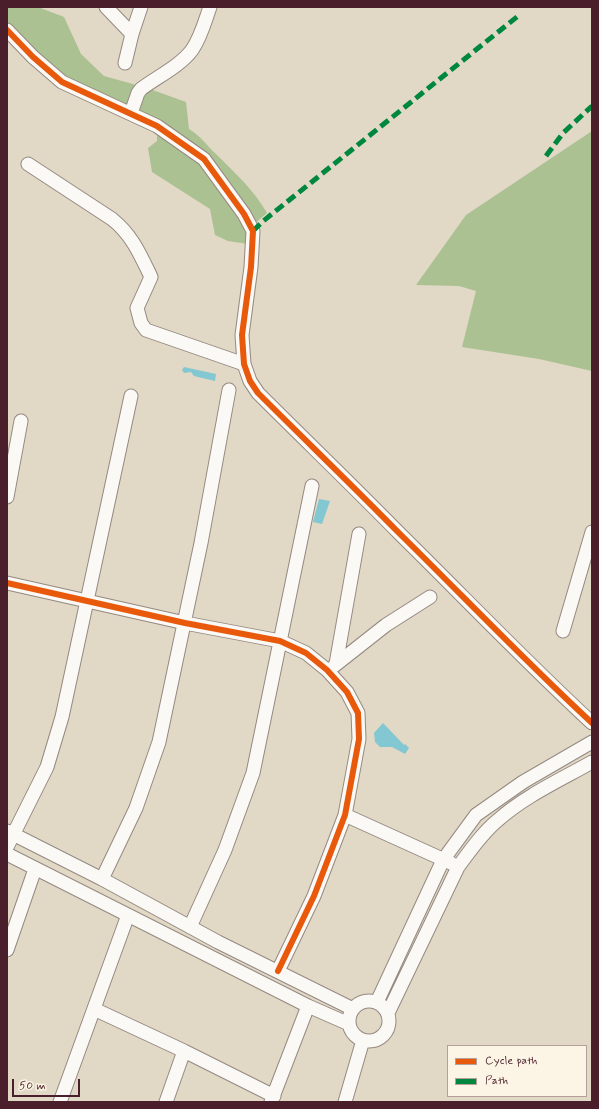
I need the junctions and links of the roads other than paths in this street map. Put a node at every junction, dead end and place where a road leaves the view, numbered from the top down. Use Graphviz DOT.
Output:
graph roads {
  1 [pos="106,7"];
  2 [pos="141,7"];
  3 [pos="210,7"];
  4 [pos="7,30"];
  5 [pos="132,34"];
  6 [pos="125,63"];
  7 [pos="131,113"];
  8 [pos="28,164"];
  9 [pos="244,364"];
  10 [pos="229,390"];
  11 [pos="130,396"];
  12 [pos="21,421"];
  13 [pos="8,482"];
  14 [pos="312,486"];
  15 [pos="7,497"];
  16 [pos="592,532"];
  17 [pos="359,534"];
  18 [pos="7,583"];
  19 [pos="430,597"];
  20 [pos="88,600"];
  21 [pos="185,623"];
  22 [pos="563,632"];
  23 [pos="280,641"];
  24 [pos="332,667"];
  25 [pos="592,723"];
  26 [pos="592,742"];
  27 [pos="592,762"];
  28 [pos="554,764"];
  29 [pos="535,775"];
  30 [pos="562,779"];
  31 [pos="542,790"];
  32 [pos="345,815"];
  33 [pos="10,832"];
  34 [pos="7,847"];
  35 [pos="7,854"];
  36 [pos="443,860"];
  37 [pos="458,867"];
  38 [pos="35,869"];
  39 [pos="102,879"];
  40 [pos="128,915"];
  41 [pos="167,915"];
  42 [pos="190,926"];
  43 [pos="161,930"];
  44 [pos="7,950"];
  45 [pos="278,972"];
  46 [pos="377,1002"];
  47 [pos="308,1006"];
  48 [pos="353,1008"];
  49 [pos="94,1009"];
  50 [pos="388,1013"];
  51 [pos="350,1024"];
  52 [pos="363,1040"];
  53 [pos="184,1051"];
  54 [pos="272,1099"];
  55 [pos="60,1102"];
  56 [pos="166,1102"];
  57 [pos="345,1102"];
  1 -- 5 [label="street"];
  2 -- 5 [label="street"];
  3 -- 7 [label="street"];
  4 -- 7 [label="street"];
  5 -- 6 [label="street"];
  7 -- 9 [label="street"];
  8 -- 9 [label="street"];
  9 -- 25 [label="street"];
  10 -- 21 [label="street"];
  11 -- 20 [label="street"];
  12 -- 13 [label="street"];
  13 -- 15 [label="street"];
  14 -- 23 [label="street"];
  16 -- 22 [label="street"];
  17 -- 24 [label="street"];
  18 -- 20 [label="street"];
  19 -- 24 [label="street"];
  20 -- 21 [label="street"];
  20 -- 33 [label="street"];
  21 -- 23 [label="street"];
  21 -- 39 [label="street"];
  23 -- 24 [label="street"];
  23 -- 42 [label="street"];
  24 -- 32 [label="street"];
  26 -- 28 [label="street"];
  27 -- 30 [label="street"];
  28 -- 29 [label="street"];
  28 -- 30 [label="street"];
  29 -- 31 [label="street"];
  29 -- 36 [label="street"];
  30 -- 31 [label="street"];
  31 -- 37 [label="street"];
  32 -- 36 [label="street"];
  32 -- 45 [label="street"];
  33 -- 34 [label="street"];
  33 -- 39 [label="street"];
  35 -- 38 [label="street"];
  36 -- 37 [label="street"];
  36 -- 46 [label="street"];
  37 -- 50 [label="street"];
  38 -- 40 [label="street"];
  38 -- 44 [label="street"];
  39 -- 41 [label="street"];
  40 -- 43 [label="street"];
  40 -- 49 [label="street"];
  41 -- 42 [label="street"];
  41 -- 43 [label="street"];
  42 -- 45 [label="street"];
  43 -- 47 [label="street"];
  45 -- 48 [label="street"];
  46 -- 48 [label="street"];
  46 -- 50 [label="street"];
  47 -- 51 [label="street"];
  47 -- 54 [label="street"];
  48 -- 51 [label="street"];
  49 -- 53 [label="street"];
  49 -- 55 [label="street"];
  50 -- 52 [label="street"];
  51 -- 52 [label="street"];
  52 -- 57 [label="street"];
  53 -- 54 [label="street"];
  53 -- 56 [label="street"];
}
